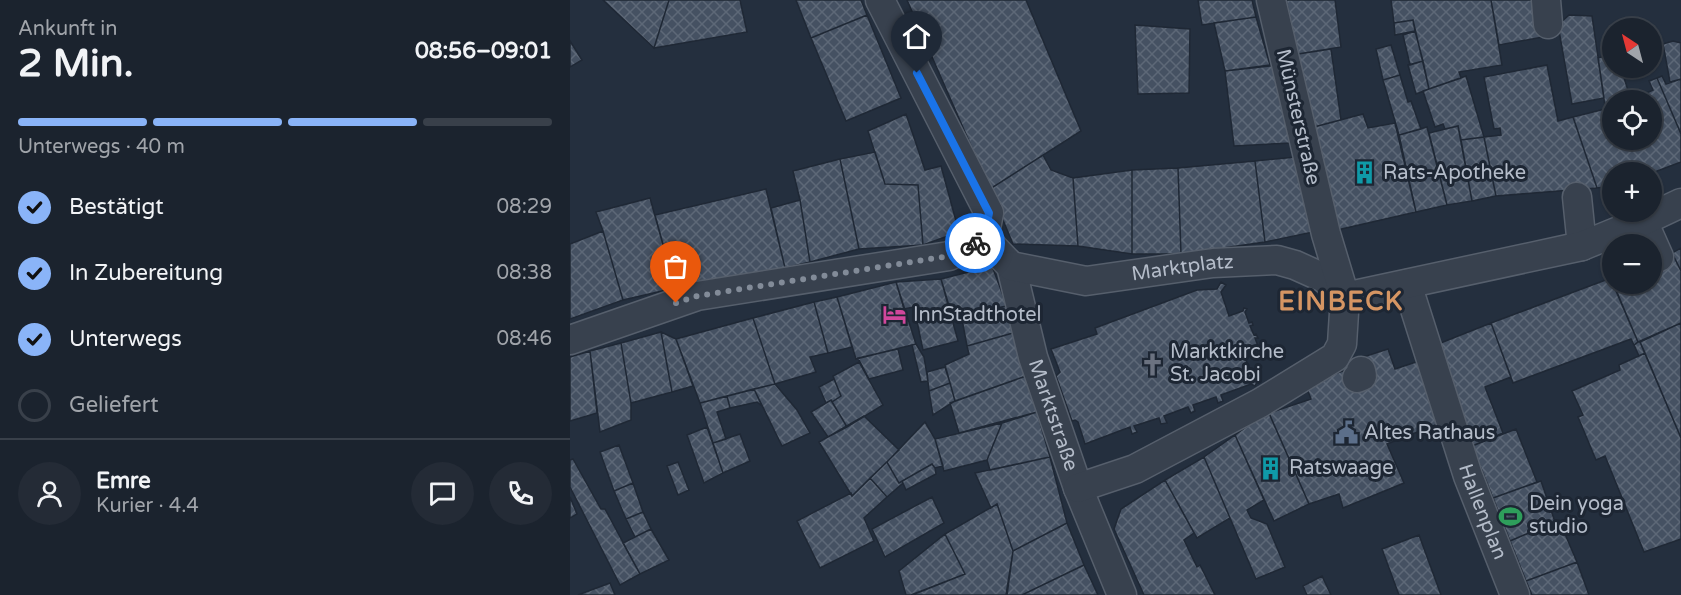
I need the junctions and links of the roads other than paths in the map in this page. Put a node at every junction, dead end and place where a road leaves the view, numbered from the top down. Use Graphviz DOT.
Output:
graph roads {
  1 [pos="1271,0"];
  2 [pos="883,7"];
  3 [pos="1577,197"];
  4 [pos="1681,203"];
  5 [pos="1662,212"];
  6 [pos="1641,222"];
  7 [pos="984,238"];
  8 [pos="1582,246"];
  9 [pos="1011,266"];
  10 [pos="1407,284"];
  11 [pos="1345,297"];
  12 [pos="570,340"];
  13 [pos="1078,488"];
  14 [pos="1122,595"];
  15 [pos="1515,595"];
  1 -- 11 [label="street, Münsterstraße"];
  2 -- 7 [label="street"];
  3 -- 8 [label="street"];
  4 -- 5 [label="street"];
  6 -- 8 [label="street"];
  7 -- 9 [label="street"];
  7 -- 12 [label="street"];
  8 -- 10 [label="street"];
  9 -- 11 [label="street, Marktplatz"];
  9 -- 13 [label="street, Marktstraße"];
  10 -- 11 [label="street"];
  10 -- 15 [label="street, Hallenplan"];
  11 -- 13 [label="street"];
  13 -- 14 [label="street, Marktstraße"];
}
